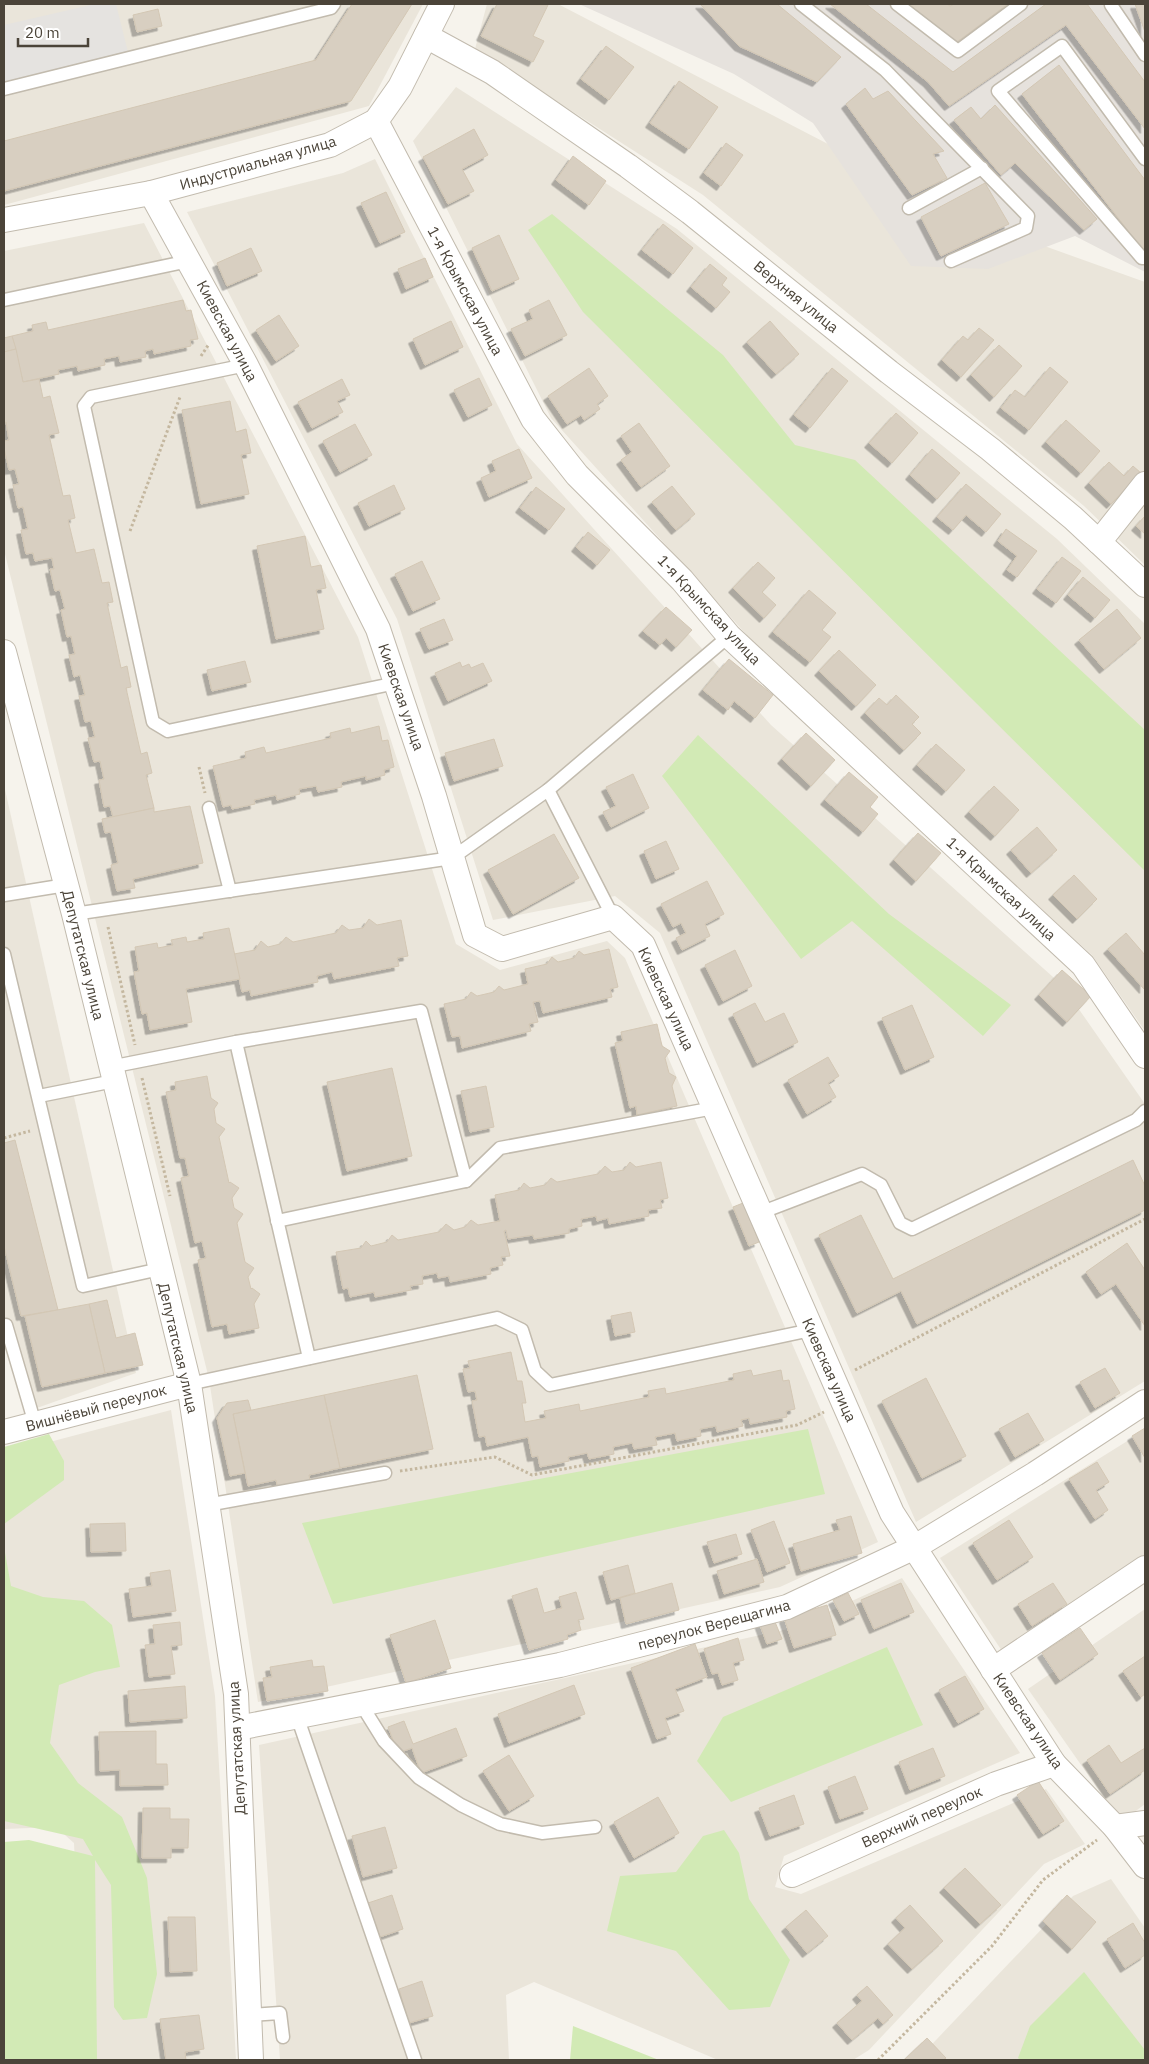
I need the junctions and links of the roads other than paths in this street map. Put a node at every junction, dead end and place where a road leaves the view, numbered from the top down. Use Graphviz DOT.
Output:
graph roads {
  1 [pos="334,4"];
  2 [pos="442,4"];
  3 [pos="801,4"];
  4 [pos="897,4"];
  5 [pos="1021,4"];
  6 [pos="1111,5"];
  7 [pos="426,36"];
  8 [pos="1145,55"];
  9 [pos="4,89"];
  10 [pos="376,121"];
  11 [pos="1145,159"];
  12 [pos="982,168"];
  13 [pos="151,193"];
  14 [pos="909,208"];
  15 [pos="4,220"];
  16 [pos="1145,258"];
  17 [pos="189,261"];
  18 [pos="951,262"];
  19 [pos="4,300"];
  20 [pos="246,365"];
  21 [pos="1145,484"];
  22 [pos="1099,542"];
  23 [pos="1145,585"];
  24 [pos="729,636"];
  25 [pos="4,652"];
  26 [pos="7,680"];
  27 [pos="396,683"];
  28 [pos="548,790"];
  29 [pos="209,808"];
  30 [pos="452,858"];
  31 [pos="66,884"];
  32 [pos="230,891"];
  33 [pos="4,895"];
  34 [pos="74,914"];
  35 [pos="612,917"];
  36 [pos="4,954"];
  37 [pos="236,1042"];
  38 [pos="1145,1056"];
  39 [pos="112,1074"];
  40 [pos="39,1096"];
  41 [pos="714,1108"];
  42 [pos="1145,1111"];
  43 [pos="466,1181"];
  44 [pos="760,1213"];
  45 [pos="277,1222"];
  46 [pos="160,1269"];
  47 [pos="6,1325"];
  48 [pos="811,1330"];
  49 [pos="310,1358"];
  50 [pos="189,1384"];
  51 [pos="1145,1402"];
  52 [pos="35,1424"];
  53 [pos="4,1432"];
  54 [pos="385,1473"];
  55 [pos="207,1505"];
  56 [pos="915,1548"];
  57 [pos="1145,1568"];
  58 [pos="993,1670"];
  59 [pos="361,1704"];
  60 [pos="298,1716"];
  61 [pos="238,1728"];
  62 [pos="1054,1764"];
  63 [pos="1145,1823"];
  64 [pos="1115,1826"];
  65 [pos="595,1827"];
  66 [pos="1145,1866"];
  67 [pos="792,1875"];
  68 [pos="249,2015"];
  69 [pos="283,2037"];
  70 [pos="251,2060"];
  71 [pos="415,2060"];
  1 -- 9 [label="lane"];
  2 -- 7 [label="street, Индустриальная улица"];
  3 -- 12 [label="lane"];
  4 -- 5 [label="lane"];
  6 -- 8 [label="lane"];
  7 -- 10 [label="street, Индустриальная улица"];
  7 -- 22 [label="street, Верхняя улица"];
  10 -- 13 [label="street, Индустриальная улица"];
  10 -- 24 [label="street, 1-я Крымская улица"];
  11 -- 16 [label="lane"];
  12 -- 14 [label="lane"];
  12 -- 18 [label="lane"];
  13 -- 15 [label="street, Индустриальная улица"];
  13 -- 17 [label="street, Киевская улица"];
  17 -- 19 [label="lane"];
  17 -- 20 [label="street, Киевская улица"];
  20 -- 27 [label="street, Киевская улица"];
  20 -- 27 [label="lane"];
  21 -- 22 [label="street"];
  22 -- 23 [label="street, Верхняя улица"];
  24 -- 28 [label="lane"];
  24 -- 38 [label="street, 1-я Крымская улица"];
  25 -- 26 [label="street, Депутатская улица"];
  26 -- 31 [label="street, Депутатская улица"];
  27 -- 30 [label="street, Киевская улица"];
  28 -- 30 [label="lane"];
  28 -- 35 [label="lane"];
  29 -- 32 [label="lane"];
  30 -- 32 [label="lane"];
  30 -- 35 [label="street, Киевская улица"];
  31 -- 33 [label="lane"];
  31 -- 34 [label="street, Депутатская улица"];
  32 -- 34 [label="lane"];
  34 -- 39 [label="street, Депутатская улица"];
  35 -- 41 [label="street, Киевская улица"];
  36 -- 40 [label="lane"];
  37 -- 39 [label="lane"];
  37 -- 43 [label="lane"];
  37 -- 45 [label="lane"];
  39 -- 40 [label="lane"];
  39 -- 46 [label="street, Депутатская улица"];
  40 -- 46 [label="lane"];
  41 -- 43 [label="lane"];
  41 -- 44 [label="street, Киевская улица"];
  42 -- 44 [label="lane"];
  43 -- 45 [label="lane"];
  44 -- 48 [label="street, Киевская улица"];
  45 -- 49 [label="lane"];
  46 -- 50 [label="street, Депутатская улица"];
  47 -- 52 [label="lane"];
  48 -- 49 [label="lane"];
  48 -- 56 [label="street, Киевская улица"];
  49 -- 50 [label="lane"];
  50 -- 52 [label="street, Вишнёвый переулок"];
  50 -- 55 [label="street, Депутатская улица"];
  51 -- 56 [label="street, переулок Верещагина"];
  52 -- 53 [label="street, Вишнёвый переулок"];
  54 -- 55 [label="lane"];
  55 -- 61 [label="street, Депутатская улица"];
  56 -- 58 [label="street, Киевская улица"];
  56 -- 59 [label="street, переулок Верещагина"];
  57 -- 58 [label="street"];
  58 -- 62 [label="street, Киевская улица"];
  59 -- 60 [label="street, переулок Верещагина"];
  59 -- 65 [label="lane"];
  60 -- 61 [label="street, переулок Верещагина"];
  60 -- 71 [label="lane"];
  61 -- 68 [label="street, Депутатская улица"];
  62 -- 64 [label="street, Киевская улица"];
  62 -- 67 [label="street, Верхний переулок"];
  63 -- 64 [label="street"];
  64 -- 66 [label="street, Киевская улица"];
  68 -- 69 [label="lane"];
  68 -- 70 [label="street, Депутатская улица"];
}
